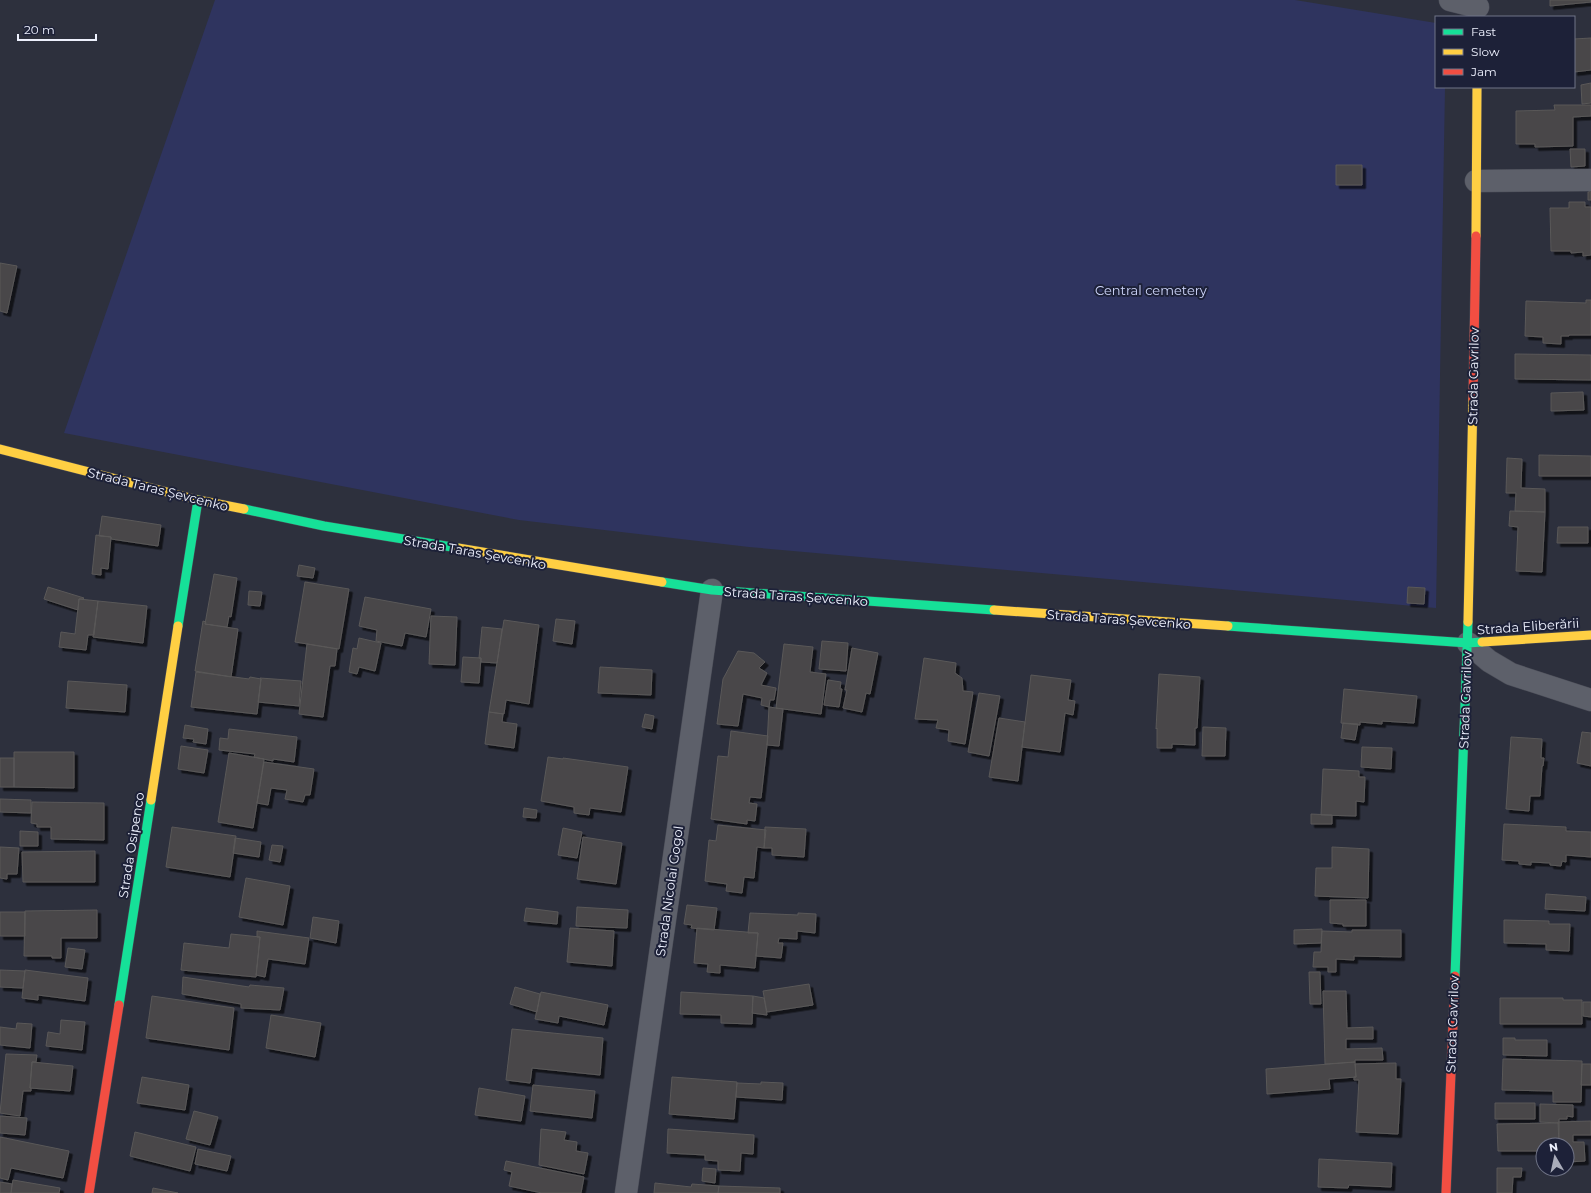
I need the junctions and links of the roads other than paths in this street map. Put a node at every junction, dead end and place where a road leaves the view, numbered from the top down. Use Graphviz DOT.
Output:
graph roads {
  1 [pos="1450,0"];
  2 [pos="1478,8"];
  3 [pos="1477,88"];
  4 [pos="1591,180"];
  5 [pos="1476,182"];
  6 [pos="0,449"];
  7 [pos="198,500"];
  8 [pos="712,590"];
  9 [pos="1591,635"];
  10 [pos="1468,643"];
  11 [pos="1591,700"];
  12 [pos="89,1193"];
  13 [pos="626,1193"];
  14 [pos="1446,1193"];
  1 -- 2 [label="street"];
  3 -- 5 [label="street, Strada Gavrilov"];
  4 -- 5 [label="street"];
  5 -- 10 [label="street, Strada Gavrilov"];
  6 -- 7 [label="street, Strada Taras Șevcenko"];
  7 -- 8 [label="street, Strada Taras Șevcenko"];
  7 -- 12 [label="street, Strada Osipenco"];
  8 -- 10 [label="street, Strada Taras Șevcenko"];
  8 -- 13 [label="street, Strada Nicolai Gogol"];
  9 -- 10 [label="street, Strada Eliberării"];
  10 -- 11 [label="street"];
  10 -- 14 [label="street, Strada Gavrilov"];
}
